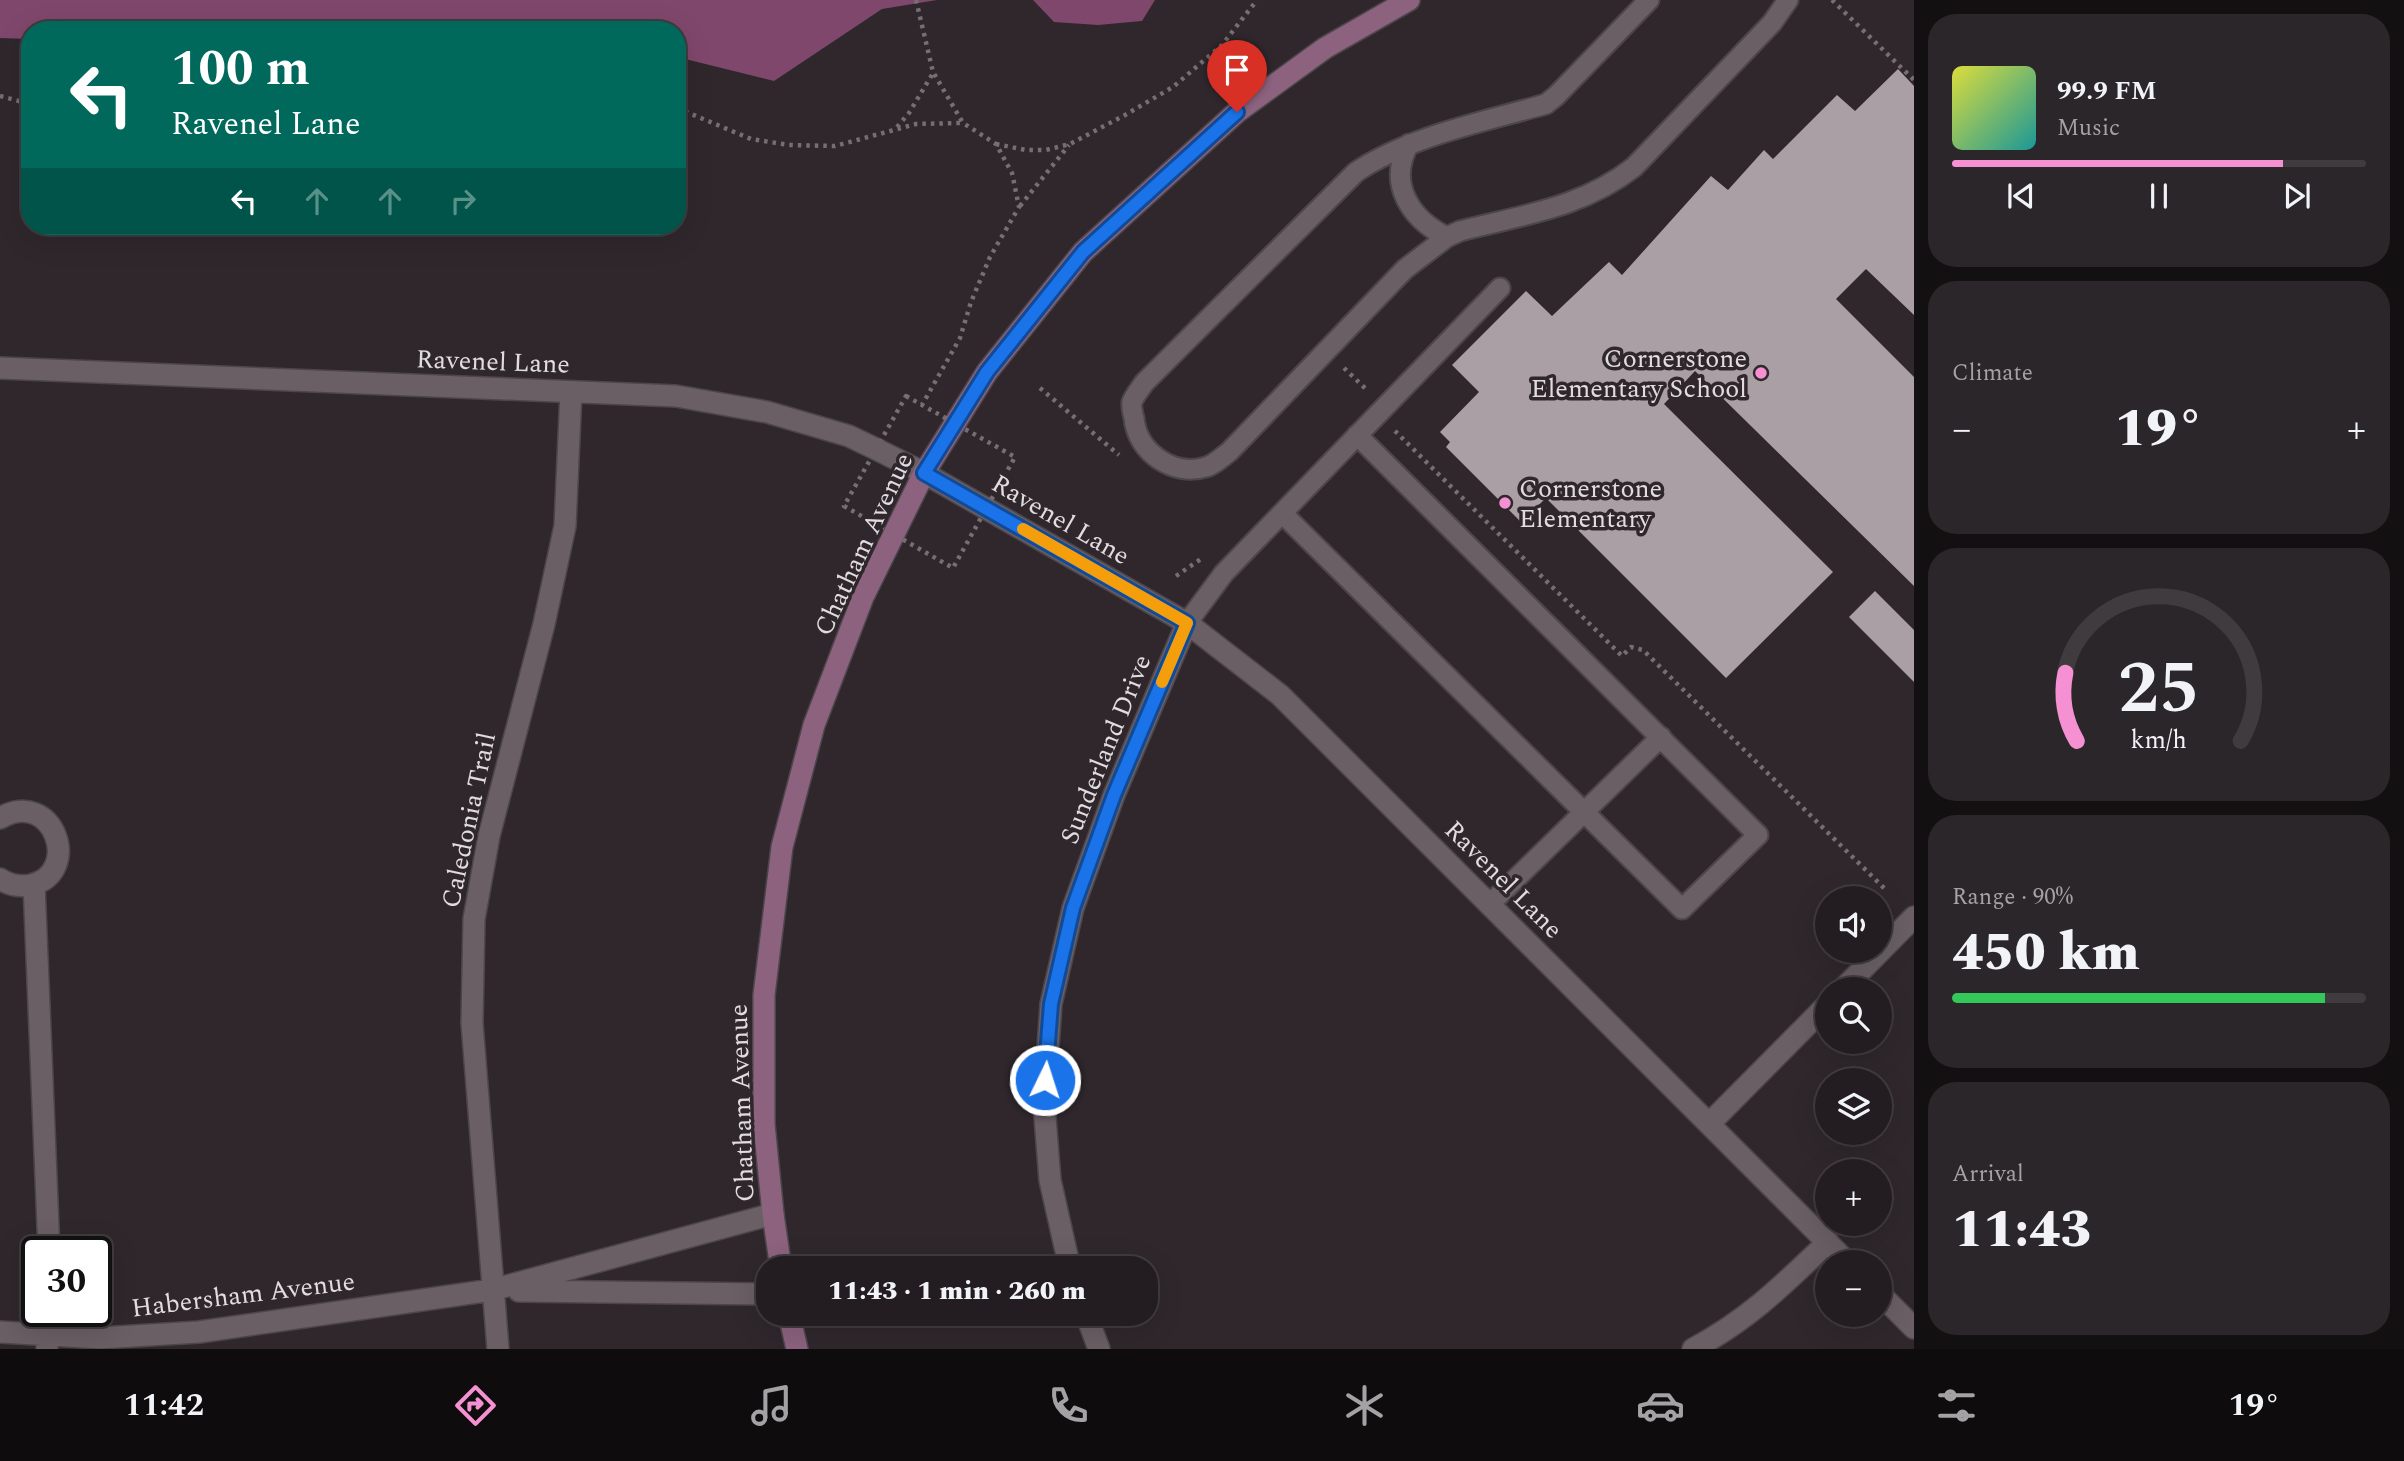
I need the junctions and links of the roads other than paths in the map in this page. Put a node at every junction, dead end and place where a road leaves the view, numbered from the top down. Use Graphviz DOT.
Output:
graph roads {
  1 [pos="1409,0"];
  2 [pos="1649,0"];
  3 [pos="1788,0"];
  4 [pos="1409,145"];
  5 [pos="1447,237"];
  6 [pos="1500,288"];
  7 [pos="0,368"];
  8 [pos="571,392"];
  9 [pos="1357,435"];
  10 [pos="924,473"];
  11 [pos="1282,513"];
  12 [pos="1187,623"];
  13 [pos="1661,737"];
  14 [pos="1584,812"];
  15 [pos="0,818"];
  16 [pos="0,879"];
  17 [pos="34,884"];
  18 [pos="1490,904"];
  19 [pos="1914,917"];
  20 [pos="1855,977"];
  21 [pos="1815,1016"];
  22 [pos="1709,1124"];
  23 [pos="772,1214"];
  24 [pos="48,1236"];
  25 [pos="1828,1242"];
  26 [pos="1836,1250"];
  27 [pos="779,1256"];
  28 [pos="1067,1256"];
  29 [pos="492,1290"];
  30 [pos="756,1294"];
  31 [pos="1892,1306"];
  32 [pos="792,1326"];
  33 [pos="1090,1326"];
  34 [pos="1914,1328"];
  35 [pos="0,1332"];
  36 [pos="48,1342"];
  37 [pos="498,1349"];
  38 [pos="797,1349"];
  39 [pos="1099,1349"];
  40 [pos="1693,1349"];
  1 -- 10 [label="street, Chatham Avenue"];
  2 -- 4 [label="lane"];
  3 -- 5 [label="lane"];
  4 -- 5 [label="lane"];
  4 -- 5 [label="lane"];
  6 -- 9 [label="lane"];
  7 -- 8 [label="street, Ravenel Lane"];
  8 -- 10 [label="street, Ravenel Lane"];
  8 -- 29 [label="street, Caledonia Trail"];
  9 -- 11 [label="lane"];
  9 -- 13 [label="lane"];
  10 -- 12 [label="street, Ravenel Lane"];
  10 -- 23 [label="street, Chatham Avenue"];
  11 -- 12 [label="lane"];
  11 -- 14 [label="lane"];
  12 -- 18 [label="street, Ravenel Lane"];
  12 -- 28 [label="street, Sunderland Drive"];
  13 -- 14 [label="lane"];
  13 -- 14 [label="lane"];
  14 -- 18 [label="lane"];
  15 -- 17 [label="street"];
  16 -- 17 [label="street"];
  17 -- 24 [label="street"];
  18 -- 22 [label="street, Ravenel Lane"];
  19 -- 20 [label="street"];
  21 -- 22 [label="street"];
  22 -- 25 [label="street, Ravenel Lane"];
  23 -- 27 [label="street, Chatham Avenue"];
  23 -- 29 [label="street, Habersham Avenue"];
  25 -- 26 [label="street, Ravenel Lane"];
  25 -- 40 [label="street"];
  29 -- 30 [label="street, Habersham Avenue"];
  29 -- 36 [label="street, Habersham Avenue"];
  29 -- 37 [label="street, Caledonia Trail"];
  31 -- 34 [label="street"];
  32 -- 38 [label="street"];
  33 -- 39 [label="street"];
  35 -- 36 [label="street, Habersham Avenue"];
}
